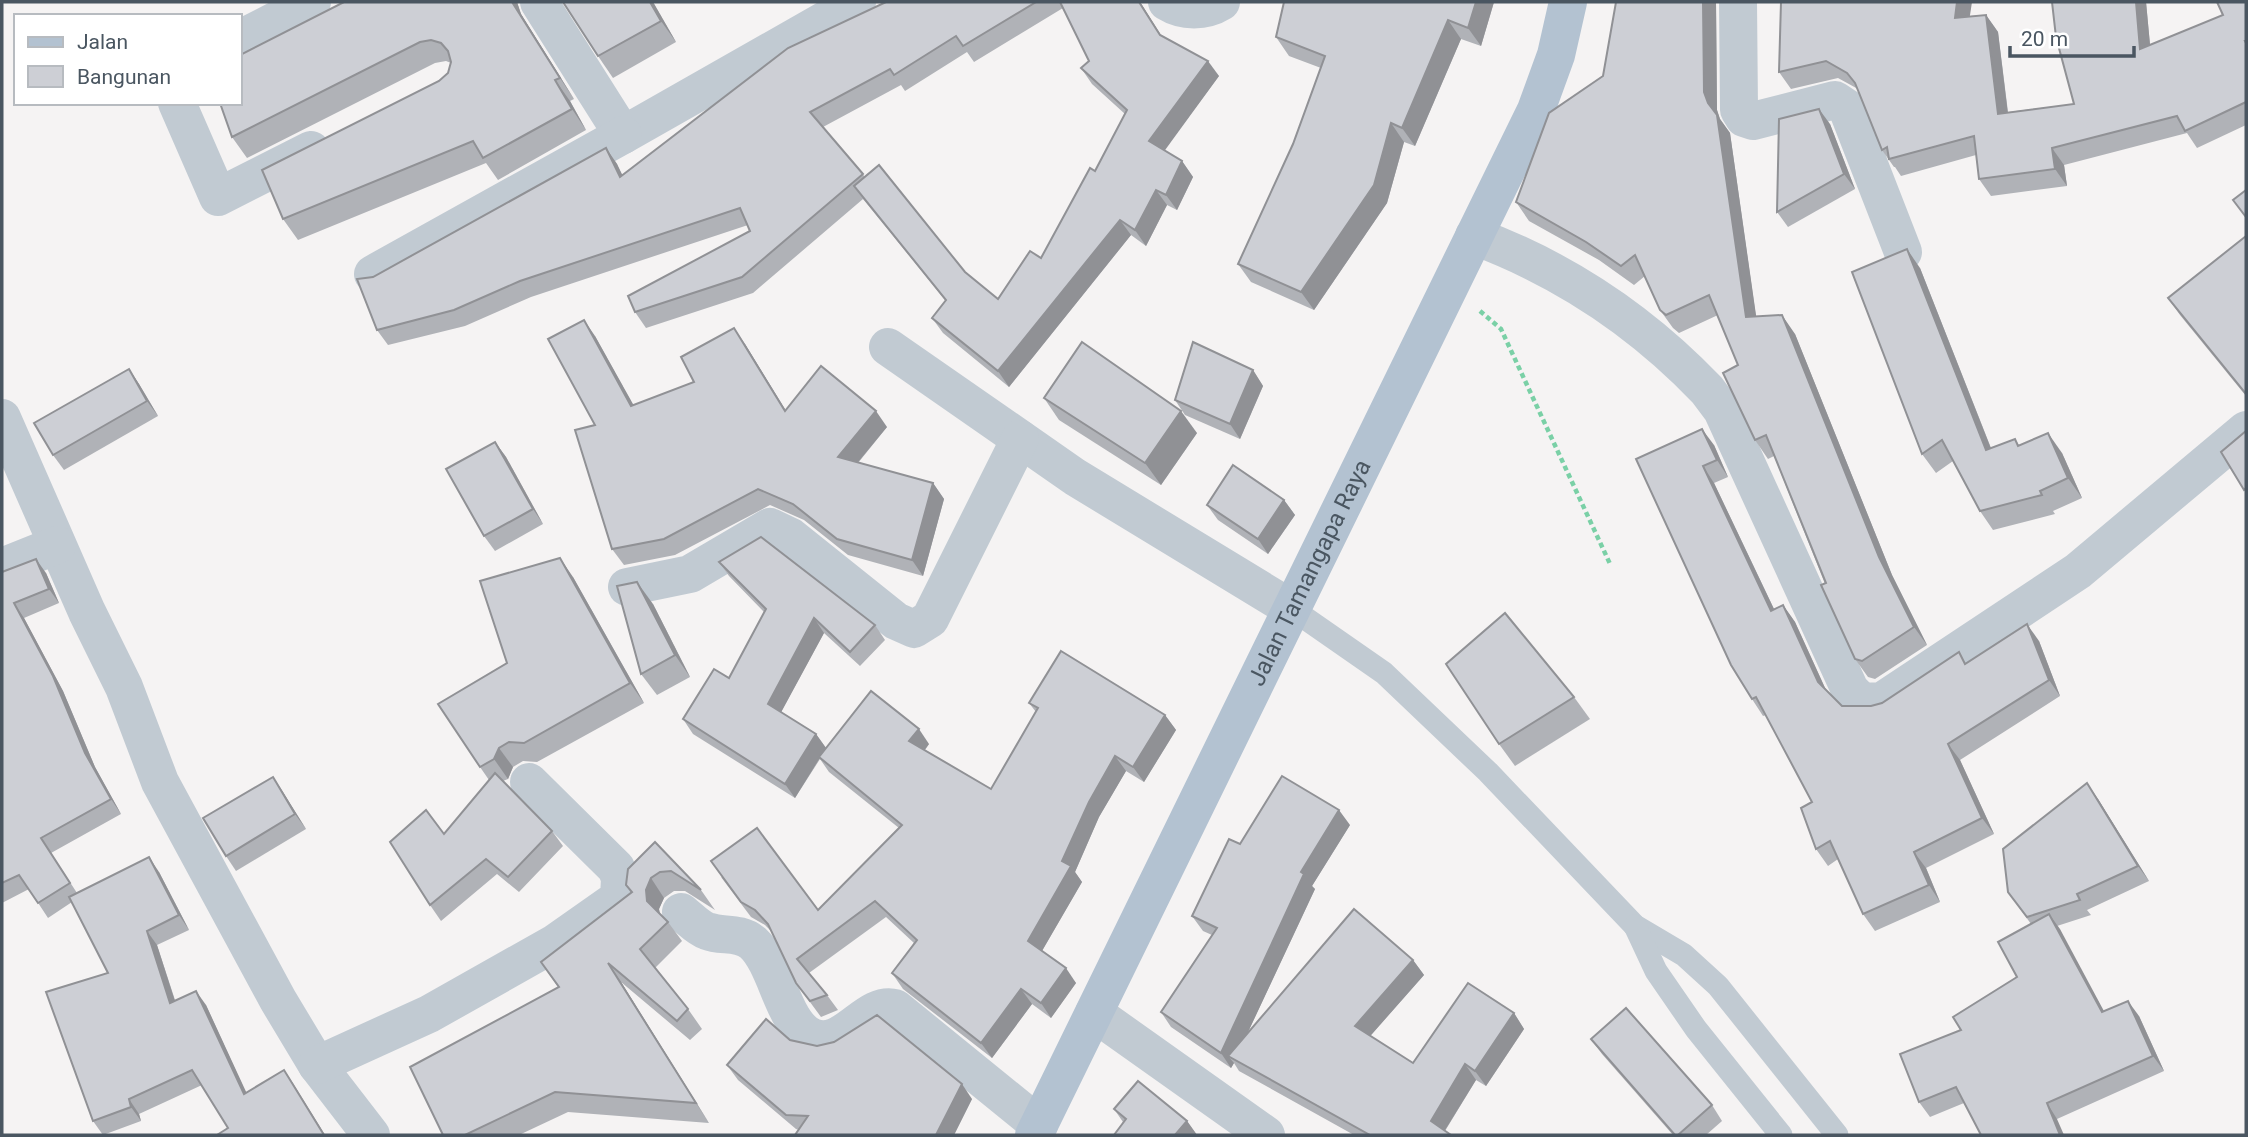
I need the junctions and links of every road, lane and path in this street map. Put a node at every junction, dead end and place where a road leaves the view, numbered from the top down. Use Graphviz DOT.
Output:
graph roads {
  1 [pos="312,2"];
  2 [pos="539,2"];
  3 [pos="857,2"];
  4 [pos="1167,2"];
  5 [pos="1221,2"];
  6 [pos="1569,2"];
  7 [pos="1738,2"];
  8 [pos="242,38"];
  9 [pos="178,105"];
  10 [pos="623,135"];
  11 [pos="337,137"];
  12 [pos="1474,236"];
  13 [pos="1903,253"];
  14 [pos="373,274"];
  15 [pos="1451,285"];
  16 [pos="888,348"];
  17 [pos="2,418"];
  18 [pos="2246,430"];
  19 [pos="1020,439"];
  20 [pos="57,545"];
  21 [pos="1611,566"];
  22 [pos="2,568"];
  23 [pos="627,587"];
  24 [pos="1292,609"];
  25 [pos="529,782"];
  26 [pos="681,912"];
  27 [pos="1635,926"];
  28 [pos="1094,1013"];
  29 [pos="317,1065"];
  30 [pos="1037,1130"];
  31 [pos="371,1135"];
  32 [pos="1266,1135"];
  33 [pos="1781,1135"];
  34 [pos="1837,1135"];
  1 -- 8 [label="street"];
  2 -- 10 [label="street"];
  3 -- 10 [label="street"];
  4 -- 5 [label="street"];
  6 -- 12 [label="main road, Jalan Tamangapa Raya"];
  7 -- 13 [label="street"];
  9 -- 11 [label="street"];
  10 -- 14 [label="street"];
  12 -- 15 [label="main road, Jalan Tamangapa Raya"];
  12 -- 18 [label="street"];
  15 -- 21 [label="path"];
  15 -- 24 [label="main road, Jalan Tamangapa Raya"];
  16 -- 19 [label="street"];
  17 -- 20 [label="street"];
  19 -- 23 [label="street"];
  19 -- 24 [label="street"];
  20 -- 22 [label="street"];
  20 -- 29 [label="street"];
  24 -- 27 [label="lane"];
  24 -- 28 [label="main road, Jalan Tamangapa Raya"];
  25 -- 29 [label="street"];
  26 -- 30 [label="street"];
  27 -- 33 [label="lane"];
  27 -- 34 [label="lane"];
  28 -- 30 [label="main road, Jalan Tamangapa Raya"];
  28 -- 32 [label="street"];
  29 -- 31 [label="street"];
}
